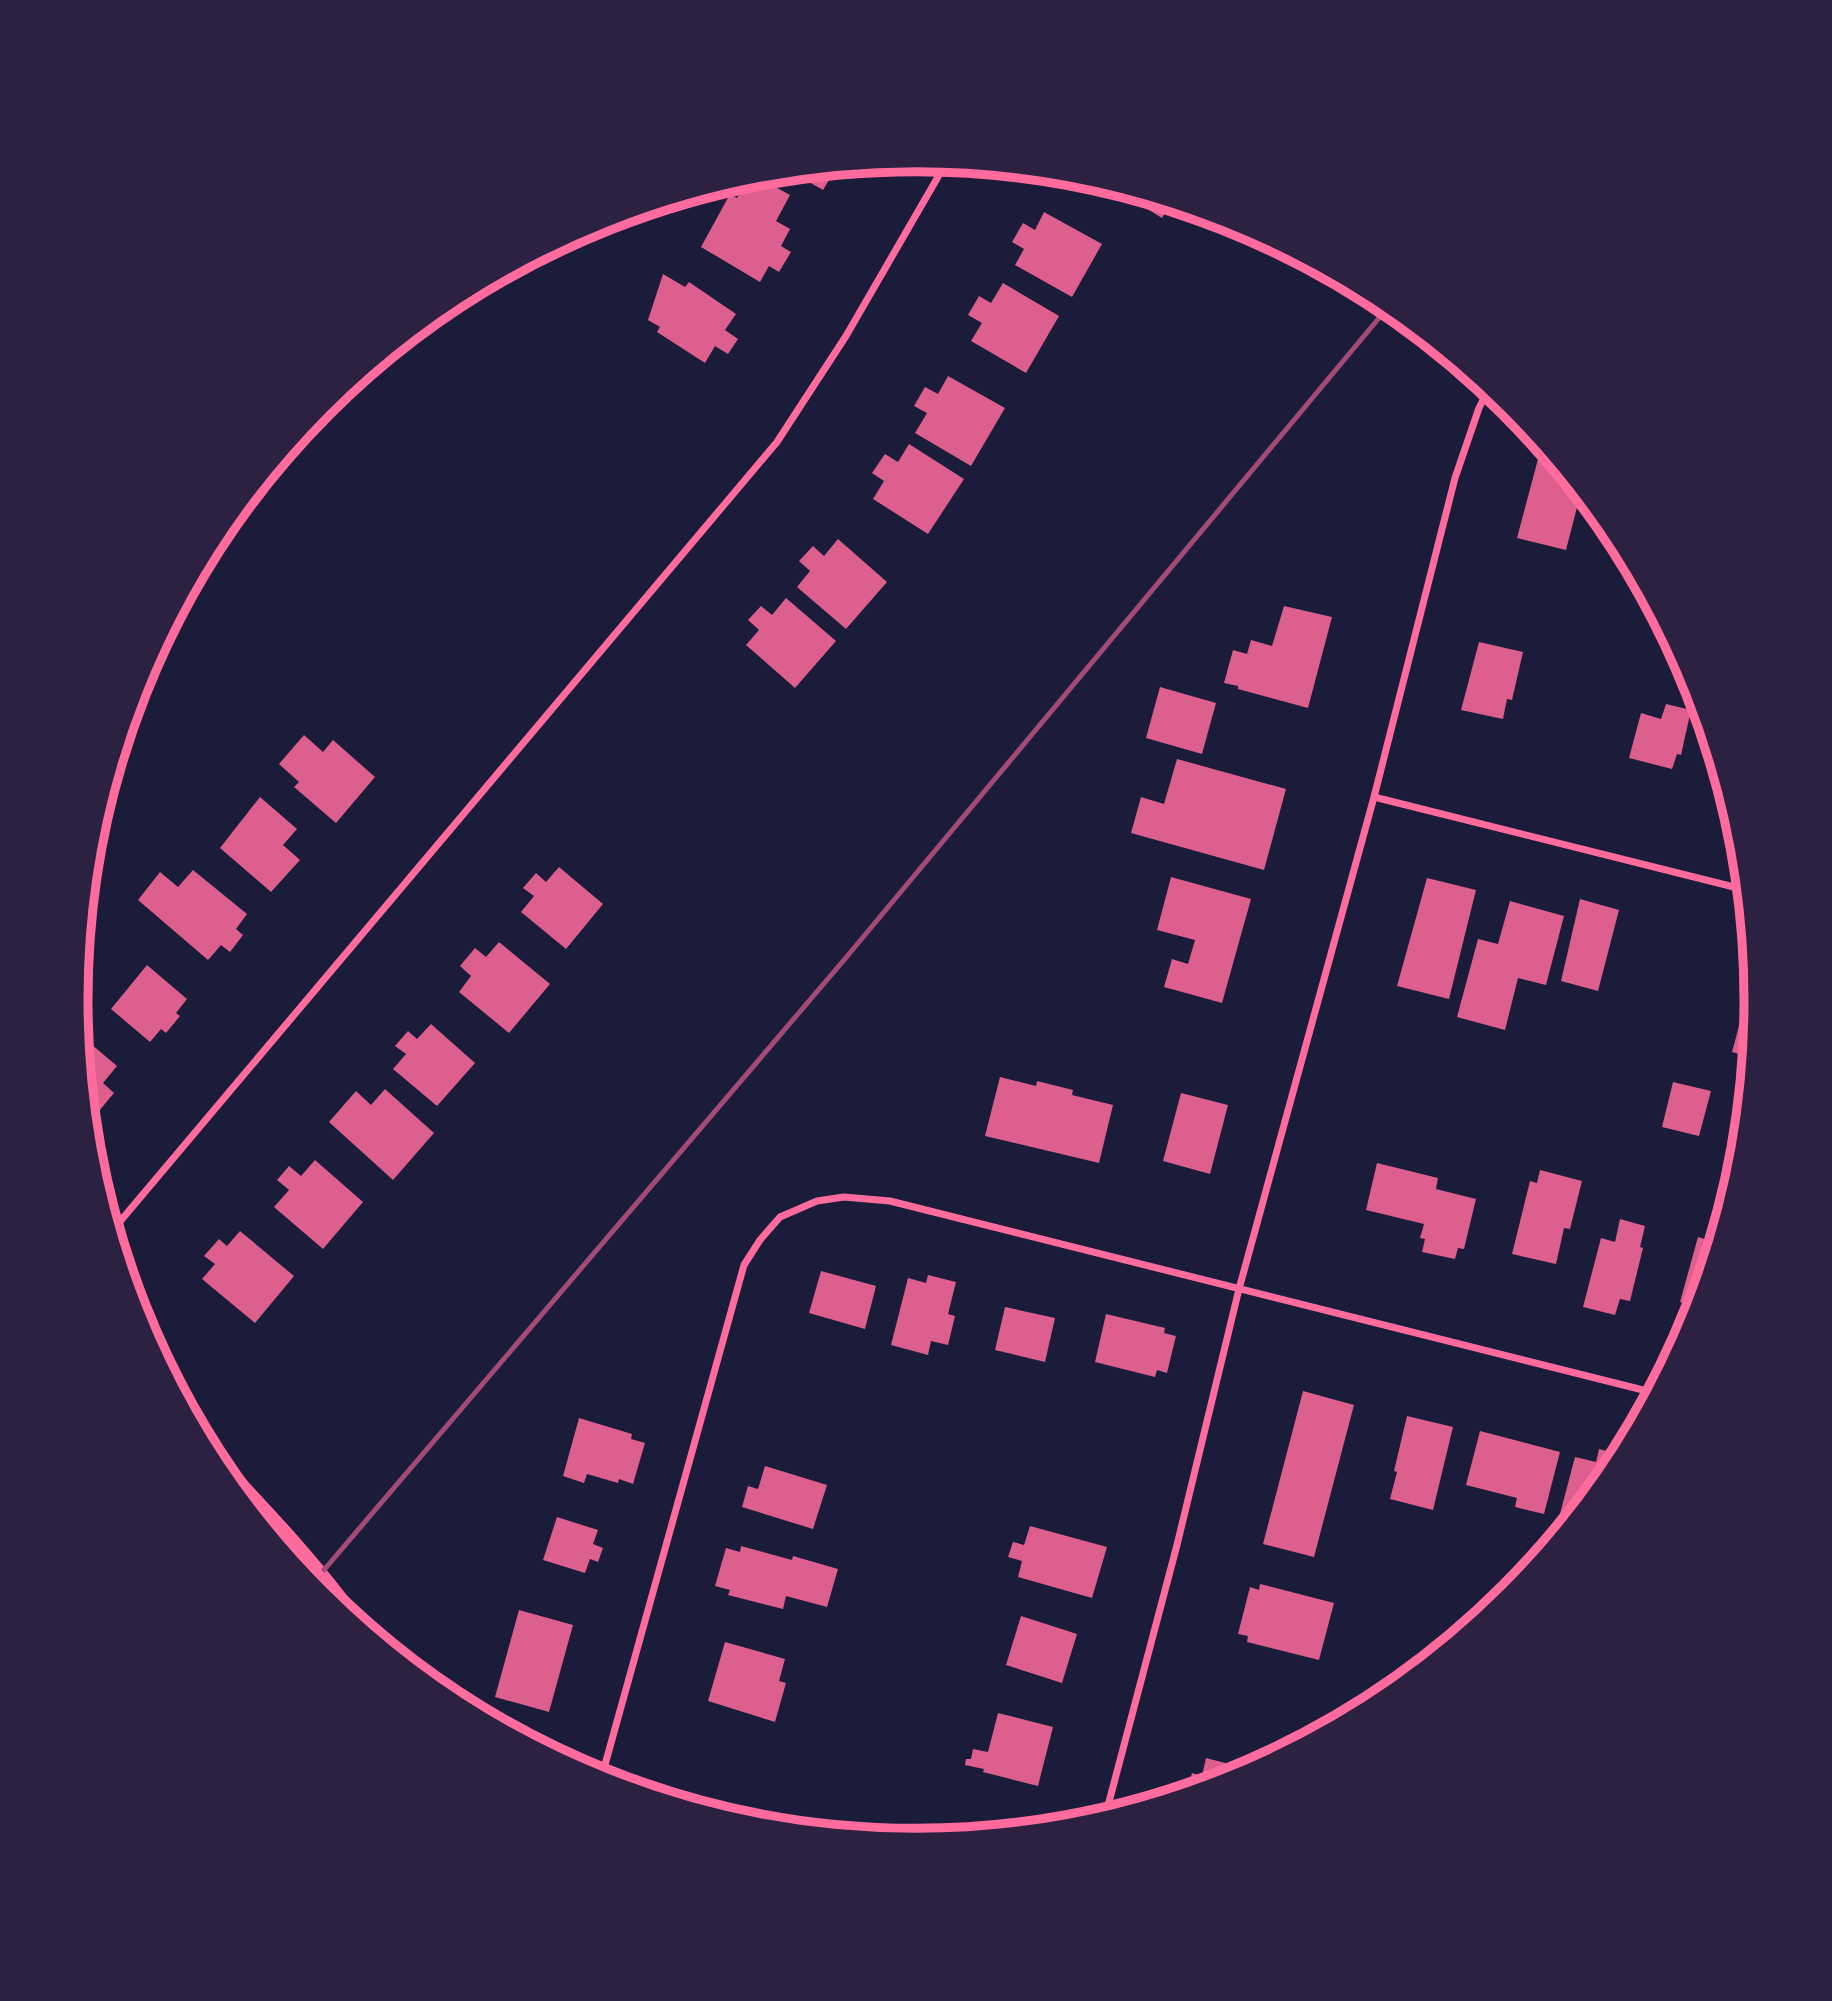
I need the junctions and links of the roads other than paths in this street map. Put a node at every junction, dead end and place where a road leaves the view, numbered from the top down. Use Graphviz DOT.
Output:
graph roads {
  1 [pos="940,173"];
  2 [pos="1484,398"];
  3 [pos="1374,797"];
  4 [pos="1736,888"];
  5 [pos="118,1223"];
  6 [pos="1239,1289"];
  7 [pos="1647,1391"];
  8 [pos="249,1491"];
  9 [pos="339,1594"];
  10 [pos="604,1768"];
  11 [pos="1108,1806"];
  1 -- 5 [label="street"];
  2 -- 3 [label="street"];
  3 -- 4 [label="street"];
  3 -- 6 [label="street"];
  6 -- 7 [label="street"];
  6 -- 10 [label="street"];
  6 -- 11 [label="street"];
  8 -- 9 [label="street"];
}
